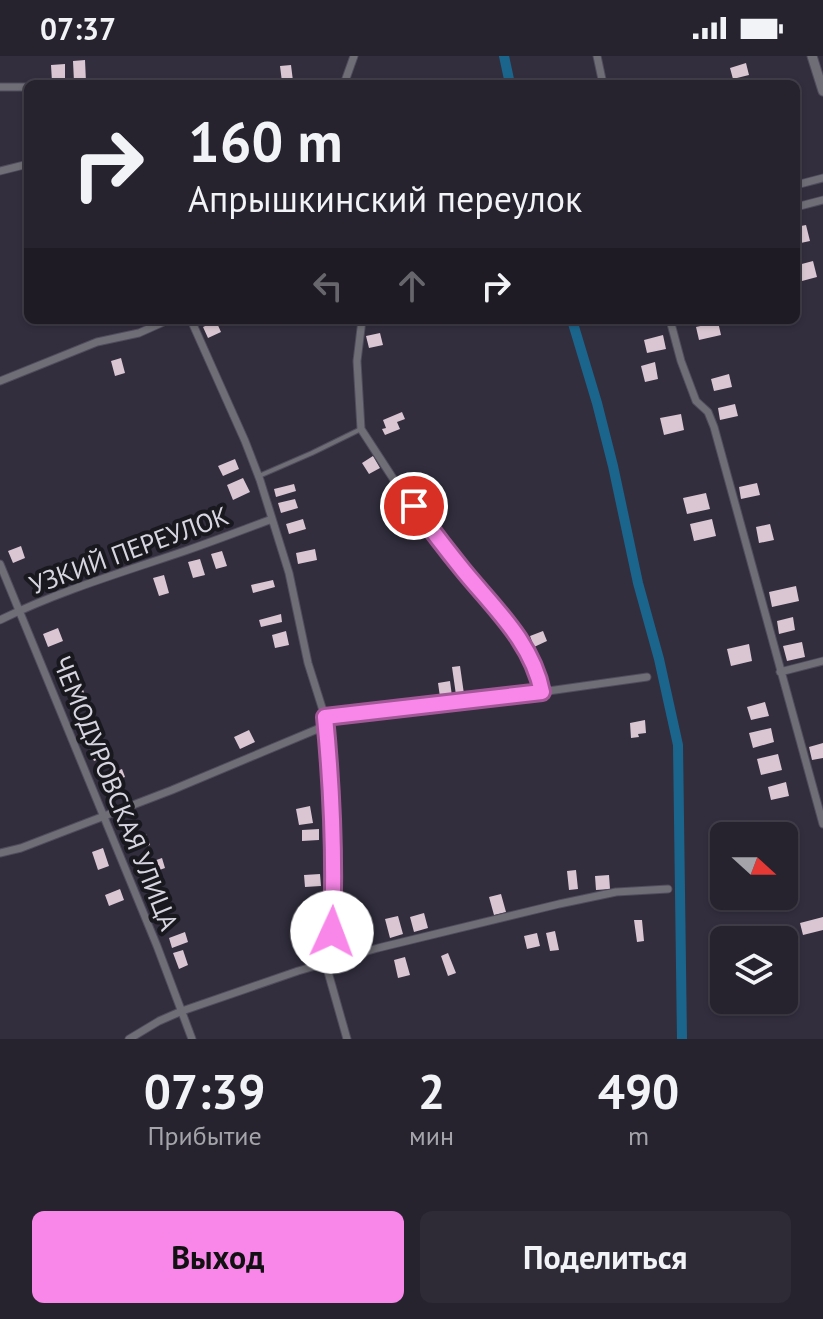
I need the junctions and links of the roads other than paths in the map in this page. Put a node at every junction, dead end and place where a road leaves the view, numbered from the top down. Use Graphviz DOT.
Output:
graph roads {
  1 [pos="354,56"];
  2 [pos="597,56"];
  3 [pos="812,56"];
  4 [pos="345,80"];
  5 [pos="602,80"];
  6 [pos="0,87"];
  7 [pos="24,87"];
  8 [pos="823,91"];
  9 [pos="24,165"];
  10 [pos="0,171"];
  11 [pos="823,178"];
  12 [pos="800,184"];
  13 [pos="823,200"];
  14 [pos="800,206"];
  15 [pos="159,324"];
  16 [pos="193,324"];
  17 [pos="362,324"];
  18 [pos="671,324"];
  19 [pos="0,381"];
  20 [pos="361,429"];
  21 [pos="259,476"];
  22 [pos="272,519"];
  23 [pos="0,564"];
  24 [pos="20,611"];
  25 [pos="0,620"];
  26 [pos="823,661"];
  27 [pos="780,672"];
  28 [pos="647,677"];
  29 [pos="542,692"];
  30 [pos="325,717"];
  31 [pos="103,815"];
  32 [pos="823,824"];
  33 [pos="0,853"];
  34 [pos="668,889"];
  35 [pos="338,959"];
  36 [pos="182,1011"];
  37 [pos="129,1039"];
  38 [pos="192,1039"];
  39 [pos="347,1039"];
  1 -- 4 [label="street"];
  2 -- 5 [label="street"];
  3 -- 8 [label="street"];
  6 -- 7 [label="street"];
  9 -- 10 [label="street"];
  11 -- 12 [label="street"];
  13 -- 14 [label="street"];
  15 -- 19 [label="street"];
  16 -- 21 [label="street"];
  17 -- 20 [label="street"];
  18 -- 27 [label="street"];
  20 -- 21 [label="lane"];
  20 -- 29 [label="street"];
  21 -- 22 [label="street"];
  22 -- 24 [label="street, УЗКИЙ ПЕРЕУЛОК"];
  22 -- 30 [label="street"];
  23 -- 24 [label="street, ЧЕМОДУРОВСКАЯ УЛИЦА"];
  24 -- 25 [label="street, УЗКИЙ ПЕРЕУЛОК"];
  24 -- 31 [label="street, ЧЕМОДУРОВСКАЯ УЛИЦА"];
  26 -- 27 [label="street"];
  27 -- 32 [label="street"];
  28 -- 29 [label="street"];
  29 -- 30 [label="street"];
  30 -- 31 [label="street"];
  30 -- 35 [label="street"];
  31 -- 33 [label="street"];
  31 -- 36 [label="street, ЧЕМОДУРОВСКАЯ УЛИЦА"];
  34 -- 35 [label="street"];
  35 -- 36 [label="street"];
  35 -- 39 [label="street"];
  36 -- 37 [label="street"];
  36 -- 38 [label="street, ЧЕМОДУРОВСКАЯ УЛИЦА"];
}
